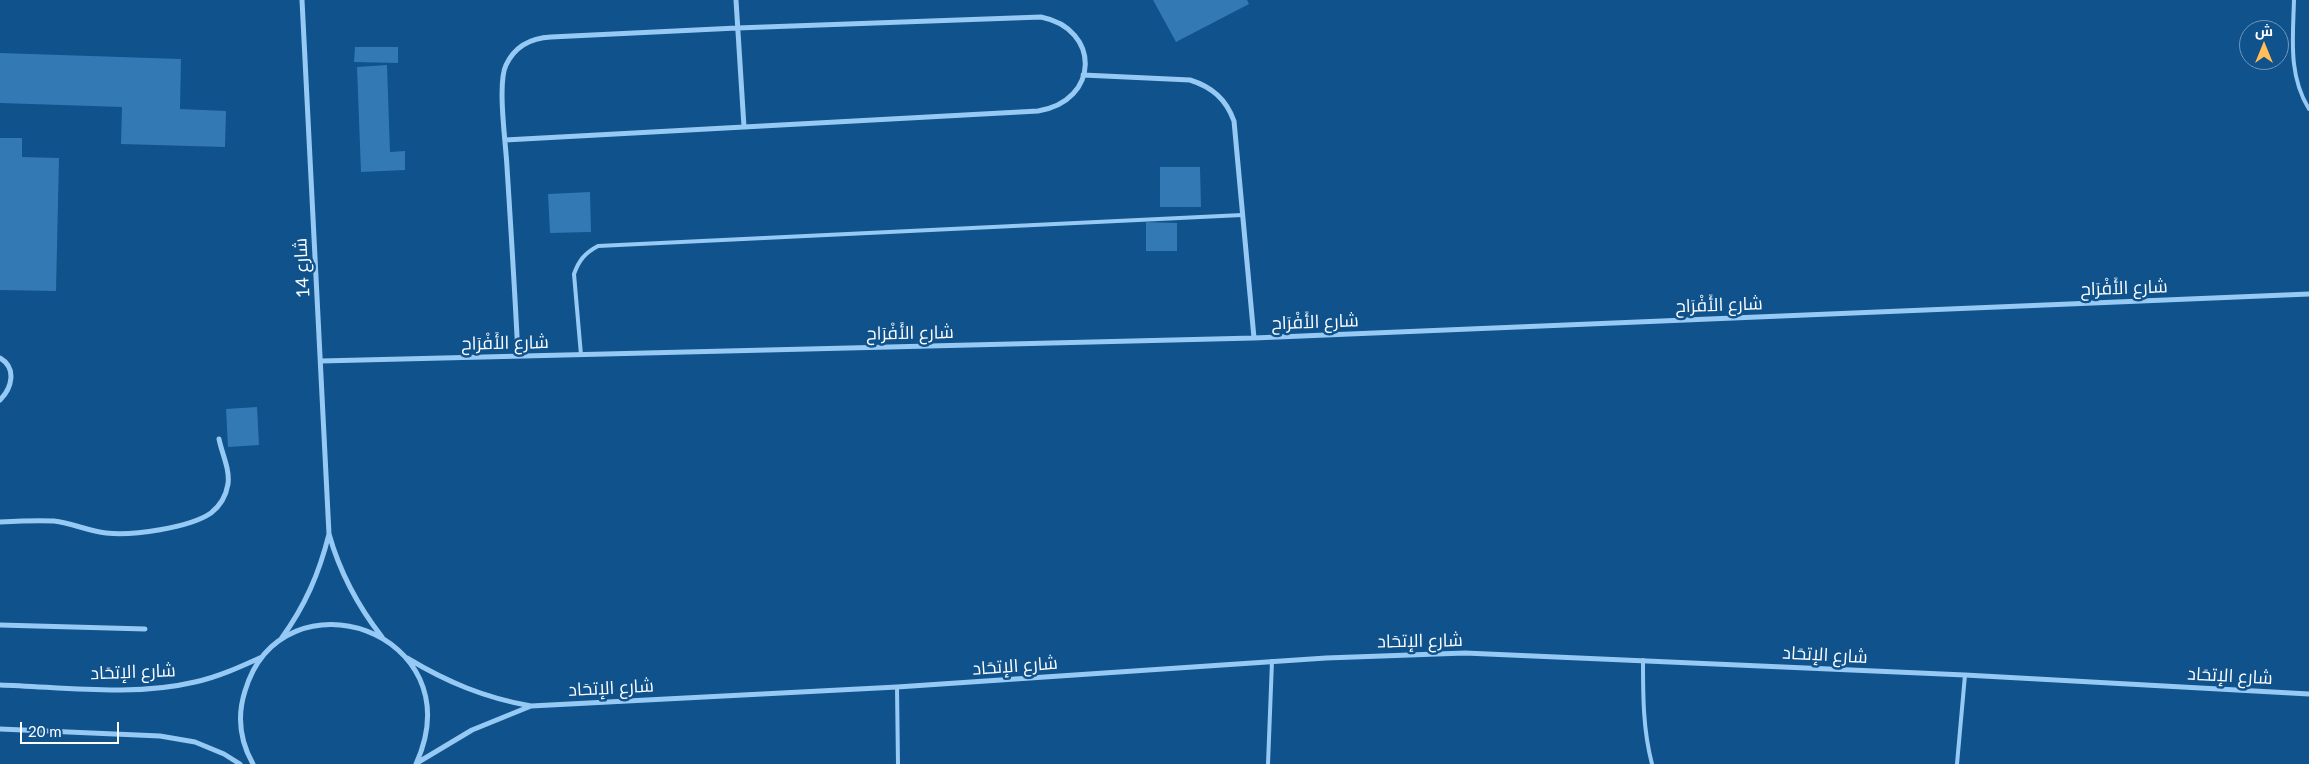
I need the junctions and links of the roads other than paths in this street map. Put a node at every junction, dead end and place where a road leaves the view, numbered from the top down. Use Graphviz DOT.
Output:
graph roads {
  1 [pos="302,0"];
  2 [pos="736,0"];
  3 [pos="2294,0"];
  4 [pos="737,28"];
  5 [pos="1083,75"];
  6 [pos="2309,109"];
  7 [pos="744,127"];
  8 [pos="505,140"];
  9 [pos="1242,215"];
  10 [pos="2309,294"];
  11 [pos="1254,338"];
  12 [pos="581,355"];
  13 [pos="518,356"];
  14 [pos="0,358"];
  15 [pos="321,361"];
  16 [pos="0,400"];
  17 [pos="219,439"];
  18 [pos="0,522"];
  19 [pos="329,534"];
  20 [pos="0,625"];
  21 [pos="145,629"];
  22 [pos="382,637"];
  23 [pos="280,640"];
  24 [pos="263,656"];
  25 [pos="407,658"];
  26 [pos="1643,660"];
  27 [pos="1272,661"];
  28 [pos="1965,675"];
  29 [pos="0,685"];
  30 [pos="897,687"];
  31 [pos="2309,694"];
  32 [pos="531,706"];
  33 [pos="0,729"];
  34 [pos="240,764"];
  35 [pos="253,764"];
  36 [pos="417,764"];
  37 [pos="898,764"];
  38 [pos="1268,764"];
  39 [pos="1652,764"];
  40 [pos="1958,764"];
  1 -- 15 [label="street, شارع 14"];
  2 -- 4 [label="street"];
  3 -- 6 [label="lane"];
  4 -- 5 [label="street"];
  4 -- 7 [label="street"];
  4 -- 8 [label="street"];
  5 -- 7 [label="street"];
  5 -- 9 [label="street"];
  7 -- 8 [label="street"];
  8 -- 13 [label="street"];
  9 -- 11 [label="street"];
  9 -- 12 [label="lane"];
  10 -- 11 [label="street, شارع الأَفْرَاح"];
  11 -- 12 [label="street, شارع الأَفْرَاح"];
  12 -- 13 [label="street, شارع الأَفْرَاح"];
  13 -- 15 [label="street, شارع الأَفْرَاح"];
  14 -- 16 [label="street"];
  15 -- 19 [label="street, شارع 14"];
  17 -- 18 [label="street"];
  19 -- 22 [label="street, شارع 14"];
  19 -- 23 [label="street, شارع 14"];
  20 -- 21 [label="street"];
  22 -- 23 [label="street"];
  22 -- 25 [label="street"];
  23 -- 24 [label="street"];
  24 -- 29 [label="street, شارع الإتحَاد"];
  24 -- 35 [label="street"];
  25 -- 32 [label="street, شارع الإتحَاد"];
  25 -- 36 [label="street"];
  26 -- 27 [label="street, شارع الإتحَاد"];
  26 -- 28 [label="street, شارع الإتحَاد"];
  26 -- 39 [label="lane"];
  27 -- 30 [label="street, شارع الإتحَاد"];
  27 -- 38 [label="lane"];
  28 -- 31 [label="street, شارع الإتحَاد"];
  28 -- 40 [label="lane"];
  30 -- 32 [label="street, شارع الإتحَاد"];
  30 -- 37 [label="lane"];
  32 -- 36 [label="street, شارع الإتحَاد"];
  33 -- 34 [label="street"];
}
